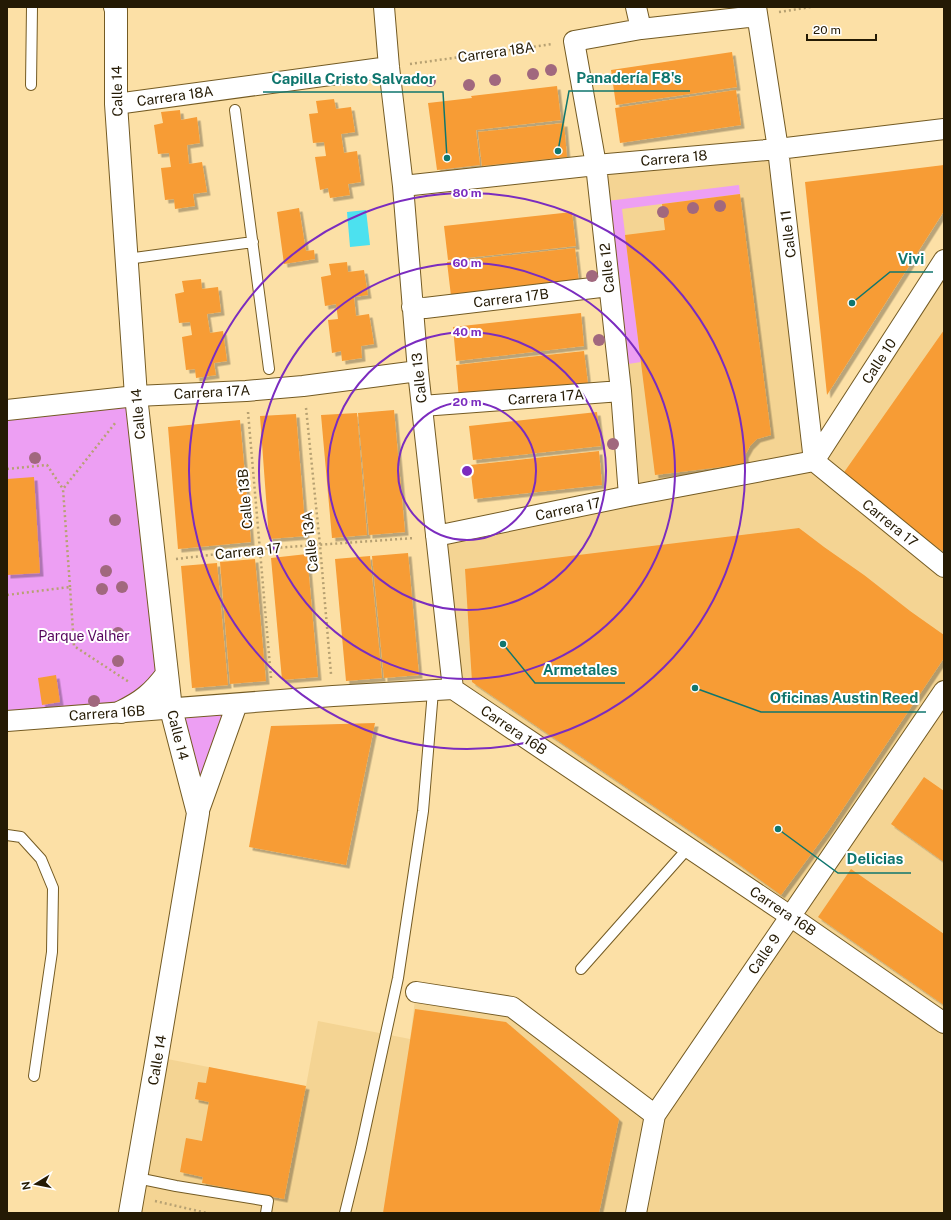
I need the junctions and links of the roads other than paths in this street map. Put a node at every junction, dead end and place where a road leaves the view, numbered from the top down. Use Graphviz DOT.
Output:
graph roads {
  1 [pos="32,7"];
  2 [pos="384,7"];
  3 [pos="636,7"];
  4 [pos="118,8"];
  5 [pos="757,11"];
  6 [pos="641,29"];
  7 [pos="389,67"];
  8 [pos="31,85"];
  9 [pos="116,104"];
  10 [pos="235,110"];
  11 [pos="944,128"];
  12 [pos="778,149"];
  13 [pos="596,165"];
  14 [pos="403,186"];
  15 [pos="252,242"];
  16 [pos="127,259"];
  17 [pos="944,260"];
  18 [pos="609,286"];
  19 [pos="412,308"];
  20 [pos="269,369"];
  21 [pos="418,371"];
  22 [pos="621,391"];
  23 [pos="136,396"];
  24 [pos="422,406"];
  25 [pos="7,410"];
  26 [pos="814,461"];
  27 [pos="629,496"];
  28 [pos="436,536"];
  29 [pos="944,567"];
  30 [pos="167,674"];
  31 [pos="453,689"];
  32 [pos="433,690"];
  33 [pos="944,691"];
  34 [pos="236,704"];
  35 [pos="171,709"];
  36 [pos="121,712"];
  37 [pos="7,721"];
  38 [pos="198,813"];
  39 [pos="7,835"];
  40 [pos="689,848"];
  41 [pos="790,916"];
  42 [pos="581,969"];
  43 [pos="416,992"];
  44 [pos="944,1023"];
  45 [pos="34,1076"];
  46 [pos="655,1115"];
  47 [pos="137,1178"];
  48 [pos="130,1213"];
  49 [pos="266,1213"];
  50 [pos="345,1213"];
  51 [pos="636,1213"];
  1 -- 8 [label="lane"];
  2 -- 7 [label="street, Calle 13"];
  3 -- 6 [label="street"];
  4 -- 9 [label="street, Calle 14"];
  5 -- 6 [label="street"];
  5 -- 12 [label="street, Calle 11"];
  6 -- 13 [label="street, Calle 12"];
  7 -- 9 [label="street, Carrera 18A"];
  7 -- 14 [label="street, Calle 13"];
  9 -- 16 [label="street, Calle 14"];
  10 -- 15 [label="lane"];
  11 -- 12 [label="street, Carrera 18"];
  12 -- 13 [label="street, Carrera 18"];
  12 -- 26 [label="street, Calle 11"];
  13 -- 14 [label="street, Carrera 18"];
  13 -- 18 [label="street, Calle 12"];
  14 -- 19 [label="street, Calle 13"];
  15 -- 16 [label="lane"];
  15 -- 20 [label="lane"];
  16 -- 23 [label="street, Calle 14"];
  17 -- 26 [label="street, Calle 10"];
  18 -- 19 [label="street, Carrera 17B"];
  18 -- 22 [label="street, Calle 12"];
  19 -- 21 [label="street, Calle 13"];
  21 -- 23 [label="street, Carrera 17A"];
  21 -- 24 [label="street, Calle 13"];
  22 -- 24 [label="street, Carrera 17A"];
  22 -- 27 [label="street, Calle 12"];
  23 -- 25 [label="street, Carrera 17A"];
  23 -- 30 [label="street, Calle 14"];
  24 -- 28 [label="street, Calle 13"];
  26 -- 27 [label="street, Carrera 17"];
  26 -- 29 [label="street, Carrera 17"];
  27 -- 28 [label="street, Carrera 17"];
  28 -- 31 [label="street, Calle 13"];
  30 -- 35 [label="street, Calle 14"];
  30 -- 36 [label="street"];
  31 -- 32 [label="street, Carrera 16B"];
  31 -- 40 [label="street, Carrera 16B"];
  32 -- 34 [label="street, Carrera 16B"];
  32 -- 50 [label="lane"];
  33 -- 41 [label="street, Calle 9"];
  34 -- 35 [label="street, Carrera 16B"];
  34 -- 38 [label="street, Calle 14"];
  35 -- 36 [label="street, Carrera 16B"];
  35 -- 38 [label="street, Calle 14"];
  36 -- 37 [label="street, Carrera 16B"];
  38 -- 47 [label="street, Calle 14"];
  39 -- 45 [label="lane"];
  40 -- 41 [label="street, Carrera 16B"];
  40 -- 42 [label="lane"];
  41 -- 44 [label="street, Carrera 16B"];
  41 -- 46 [label="street, Calle 9"];
  43 -- 46 [label="street"];
  46 -- 51 [label="street, Calle 9"];
  47 -- 48 [label="street, Calle 14"];
  47 -- 49 [label="lane"];
}
